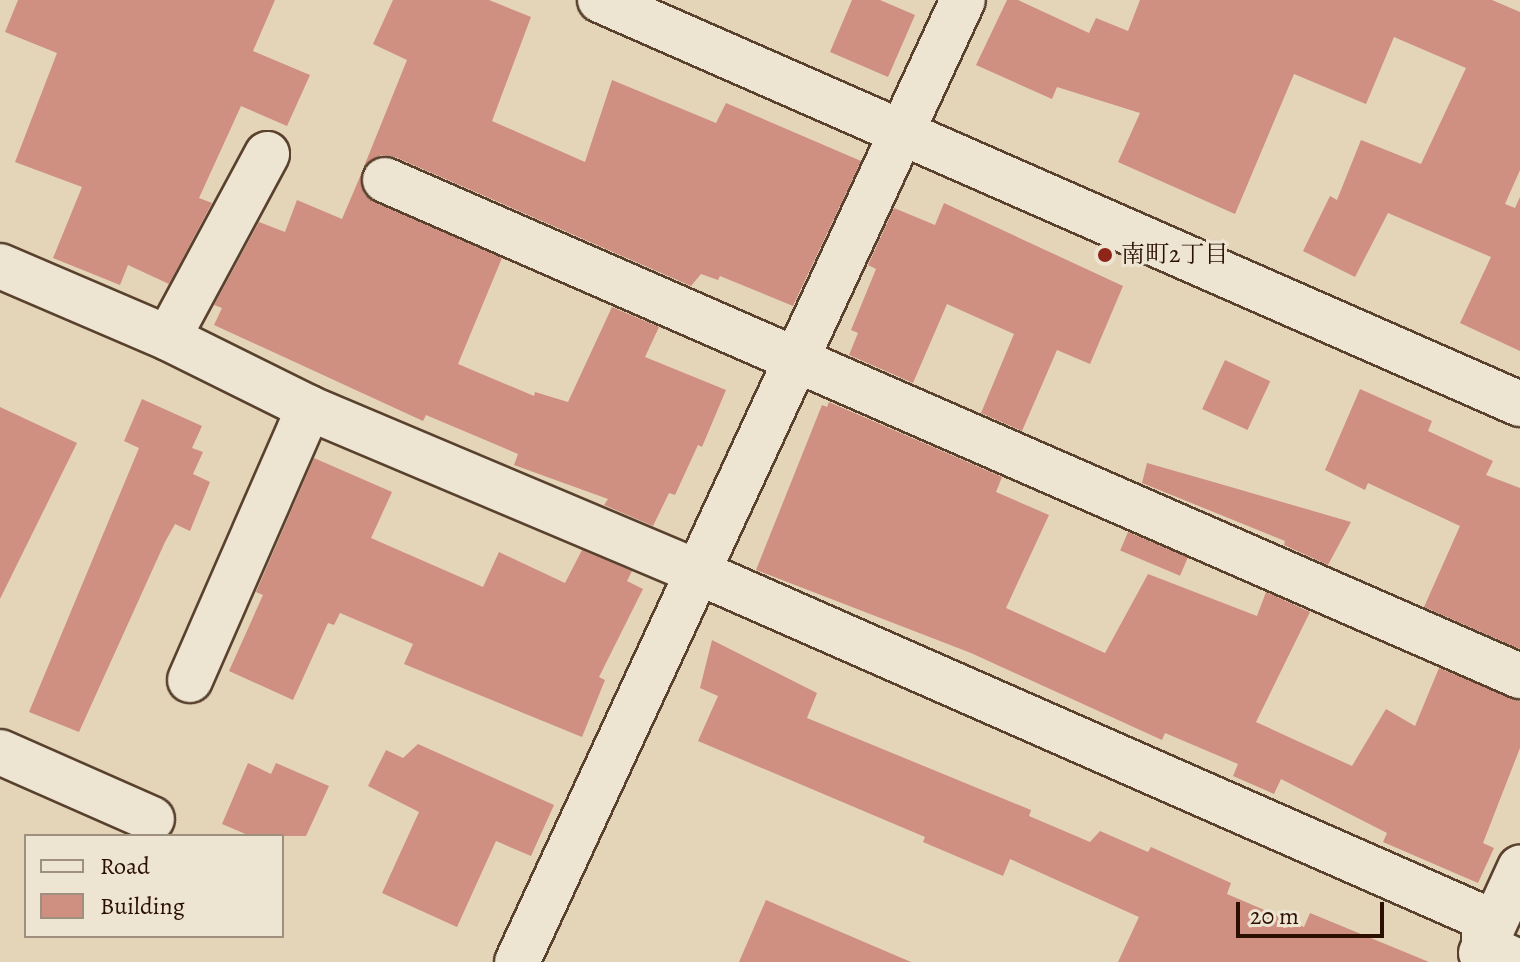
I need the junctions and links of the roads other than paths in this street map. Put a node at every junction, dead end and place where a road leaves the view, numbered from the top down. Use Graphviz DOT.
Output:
graph roads {
  1 [pos="600,0"];
  2 [pos="963,0"];
  3 [pos="905,132"];
  4 [pos="267,154"];
  5 [pos="385,180"];
  6 [pos="0,266"];
  7 [pos="168,338"];
  8 [pos="800,358"];
  9 [pos="1520,404"];
  10 [pos="309,408"];
  11 [pos="700,573"];
  12 [pos="1520,676"];
  13 [pos="190,680"];
  14 [pos="0,752"];
  15 [pos="152,819"];
  16 [pos="1520,868"];
  17 [pos="1493,957"];
  18 [pos="517,962"];
  1 -- 3 [label="street"];
  2 -- 3 [label="street"];
  3 -- 8 [label="street"];
  3 -- 9 [label="street"];
  4 -- 7 [label="street"];
  5 -- 8 [label="street"];
  6 -- 7 [label="street"];
  7 -- 10 [label="street"];
  8 -- 11 [label="street"];
  8 -- 12 [label="street"];
  10 -- 11 [label="street"];
  10 -- 13 [label="street"];
  11 -- 17 [label="street"];
  11 -- 18 [label="street"];
  14 -- 15 [label="street"];
  16 -- 17 [label="street"];
}
